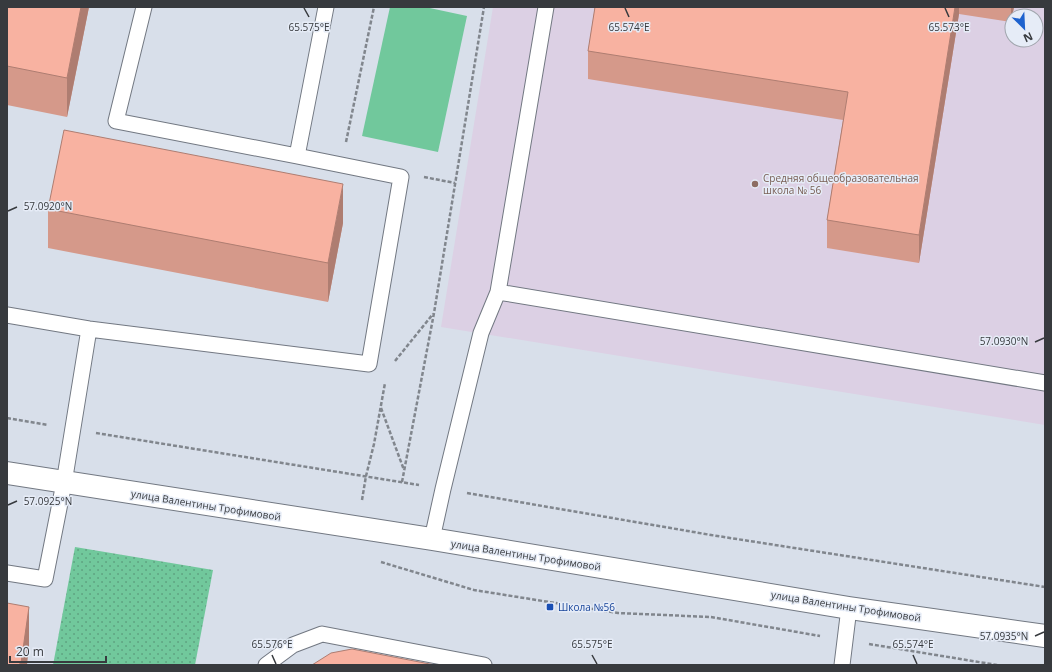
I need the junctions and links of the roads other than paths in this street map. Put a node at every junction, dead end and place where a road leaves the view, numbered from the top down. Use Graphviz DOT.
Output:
graph roads {
  1 [pos="144,7"];
  2 [pos="326,7"];
  3 [pos="546,7"];
  4 [pos="297,156"];
  5 [pos="498,292"];
  6 [pos="7,315"];
  7 [pos="89,329"];
  8 [pos="1045,383"];
  9 [pos="7,473"];
  10 [pos="64,483"];
  11 [pos="432,539"];
  12 [pos="7,573"];
  13 [pos="849,608"];
  14 [pos="1045,636"];
  15 [pos="266,665"];
  16 [pos="484,665"];
  17 [pos="842,665"];
  1 -- 4 [label="lane"];
  2 -- 4 [label="lane"];
  3 -- 5 [label="lane"];
  4 -- 7 [label="lane"];
  5 -- 8 [label="lane"];
  5 -- 11 [label="lane"];
  6 -- 7 [label="lane"];
  7 -- 10 [label="lane"];
  9 -- 10 [label="street, улица Валентины Трофимовой"];
  10 -- 11 [label="street, улица Валентины Трофимовой"];
  10 -- 12 [label="lane"];
  11 -- 13 [label="street, улица Валентины Трофимовой"];
  13 -- 14 [label="street, улица Валентины Трофимовой"];
  13 -- 17 [label="lane"];
  15 -- 16 [label="lane"];
}
